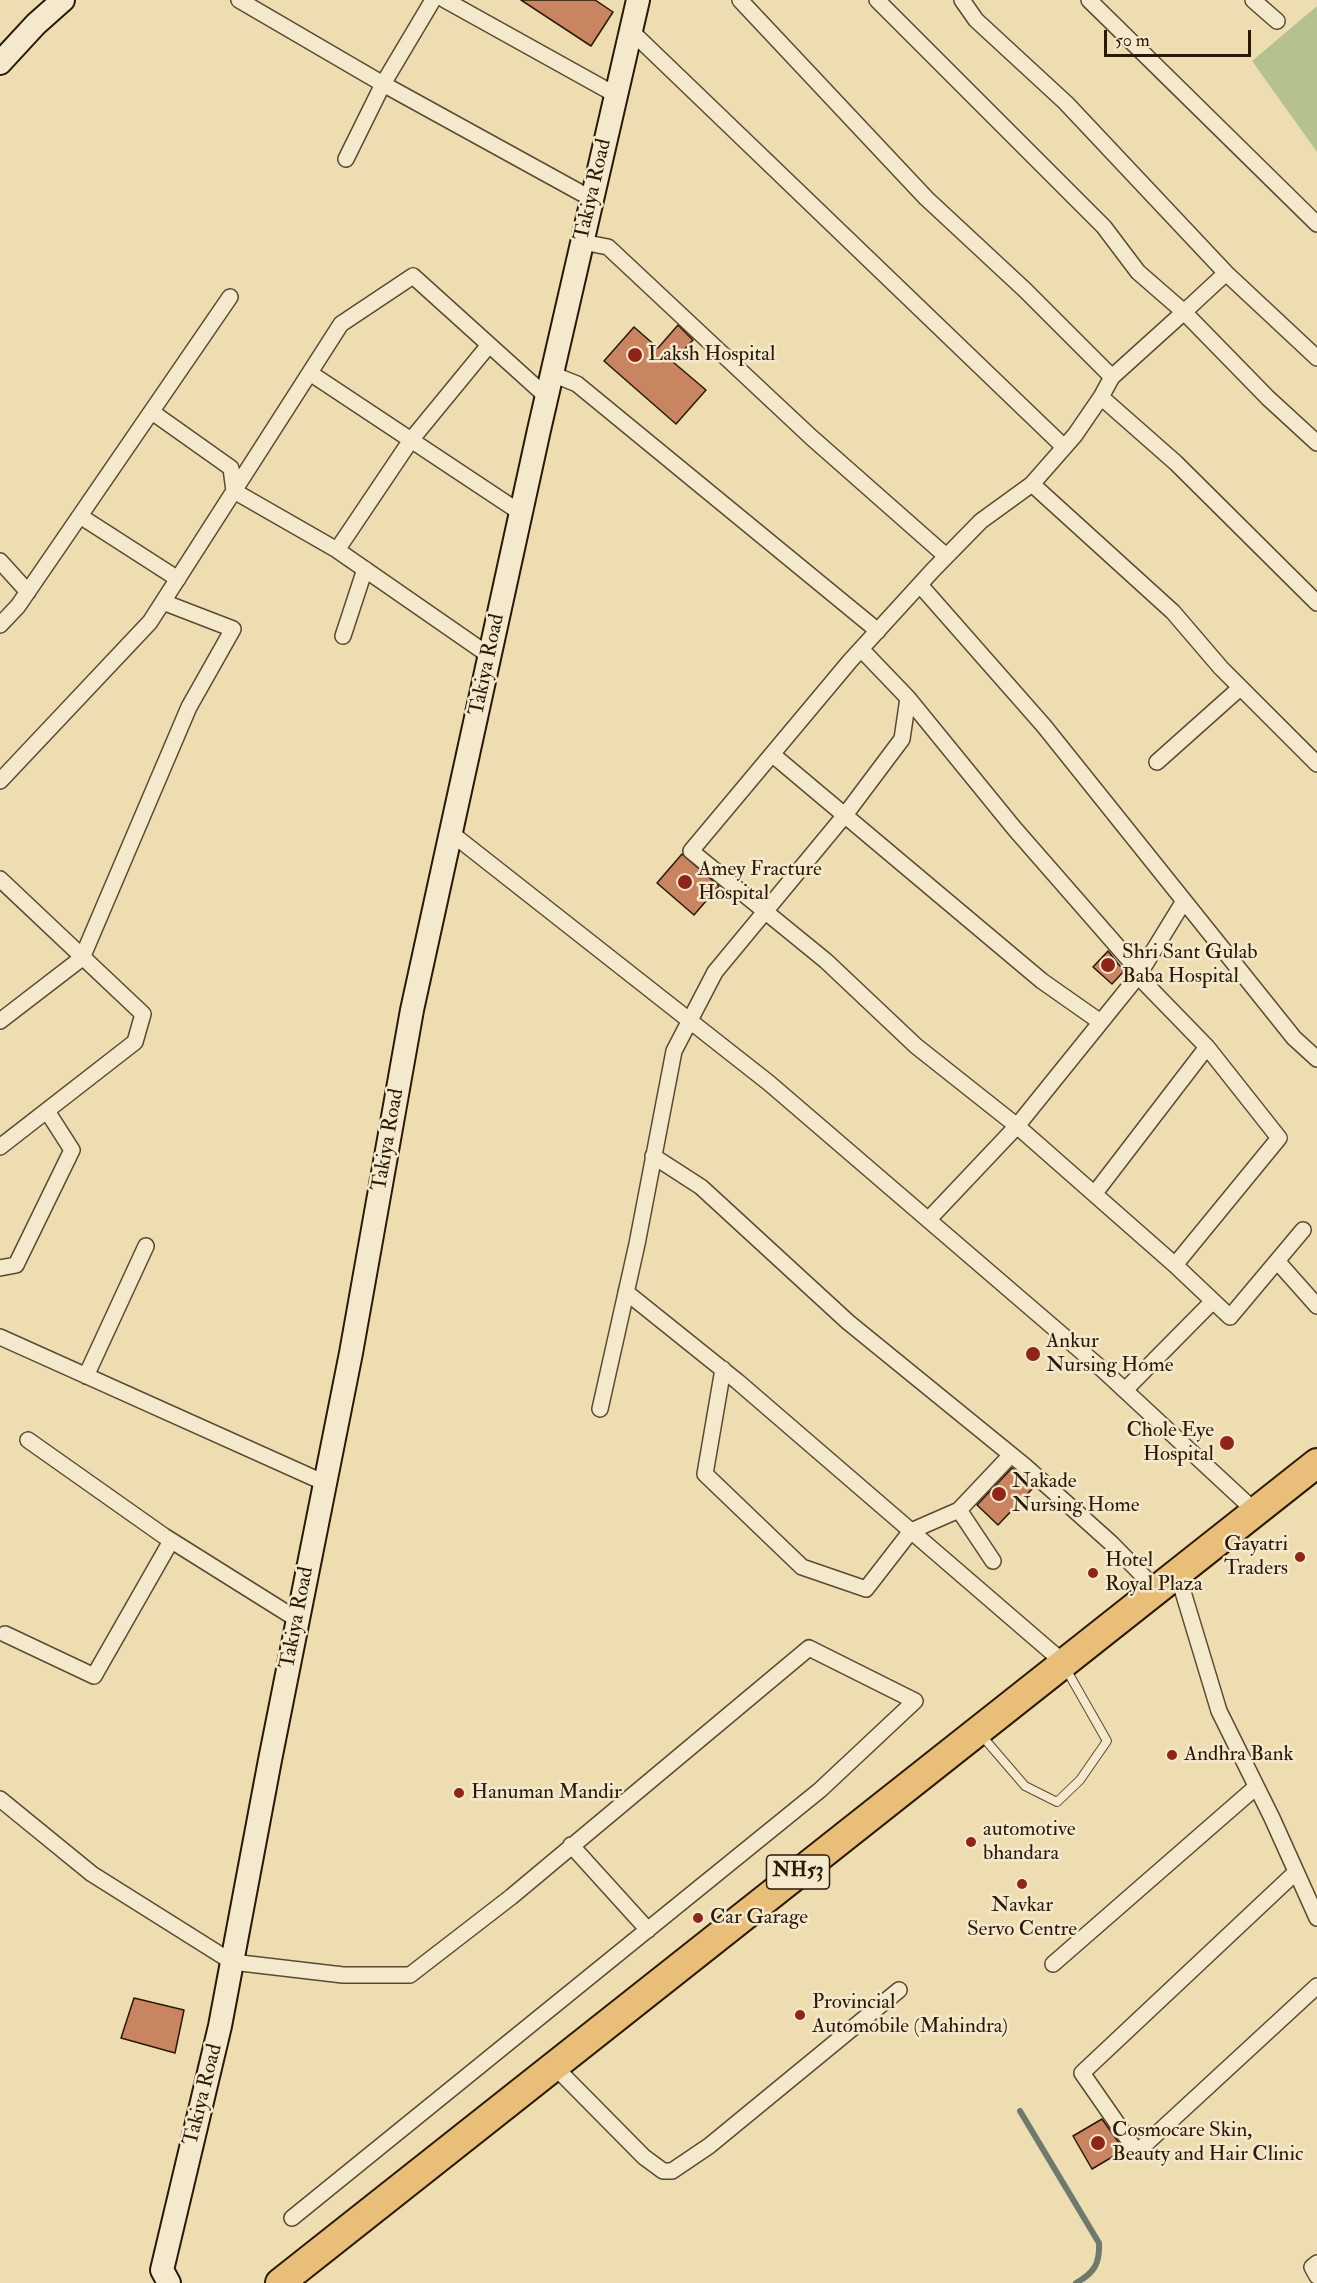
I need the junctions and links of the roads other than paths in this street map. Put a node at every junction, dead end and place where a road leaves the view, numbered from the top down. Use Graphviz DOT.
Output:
graph roads {
  1 [pos="63,0"];
  2 [pos="239,0"];
  3 [pos="433,0"];
  4 [pos="445,0"];
  5 [pos="638,0"];
  6 [pos="740,0"];
  7 [pos="877,0"];
  8 [pos="962,0"];
  9 [pos="1089,0"];
  10 [pos="1253,0"];
  11 [pos="1277,21"];
  12 [pos="631,31"];
  13 [pos="0,63"];
  14 [pos="383,84"];
  15 [pos="616,95"];
  16 [pos="346,159"];
  17 [pos="592,199"];
  18 [pos="1317,224"];
  19 [pos="582,242"];
  20 [pos="1226,273"];
  21 [pos="230,297"];
  22 [pos="1184,312"];
  23 [pos="489,345"];
  24 [pos="1317,358"];
  25 [pos="310,373"];
  26 [pos="552,374"];
  27 [pos="1112,377"];
  28 [pos="547,397"];
  29 [pos="1101,397"];
  30 [pos="152,412"];
  31 [pos="411,440"];
  32 [pos="1317,443"];
  33 [pos="1063,446"];
  34 [pos="1032,484"];
  35 [pos="234,491"];
  36 [pos="521,513"];
  37 [pos="80,516"];
  38 [pos="337,550"];
  39 [pos="946,556"];
  40 [pos="0,561"];
  41 [pos="365,569"];
  42 [pos="178,579"];
  43 [pos="920,585"];
  44 [pos="28,592"];
  45 [pos="1315,599"];
  46 [pos="163,602"];
  47 [pos="0,625"];
  48 [pos="878,631"];
  49 [pos="343,636"];
  50 [pos="861,649"];
  51 [pos="490,656"];
  52 [pos="1240,688"];
  53 [pos="908,698"];
  54 [pos="772,755"];
  55 [pos="1157,762"];
  56 [pos="1317,764"];
  57 [pos="0,780"];
  58 [pos="845,815"];
  59 [pos="451,833"];
  60 [pos="0,879"];
  61 [pos="1184,901"];
  62 [pos="764,911"];
  63 [pos="82,958"];
  64 [pos="1138,976"];
  65 [pos="690,1020"];
  66 [pos="0,1021"];
  67 [pos="1099,1021"];
  68 [pos="1207,1047"];
  69 [pos="1317,1059"];
  70 [pos="47,1110"];
  71 [pos="1017,1126"];
  72 [pos="0,1147"];
  73 [pos="653,1156"];
  74 [pos="1095,1193"];
  75 [pos="929,1219"];
  76 [pos="1303,1230"];
  77 [pos="146,1246"];
  78 [pos="1277,1261"];
  79 [pos="1175,1265"];
  80 [pos="0,1268"];
  81 [pos="627,1292"];
  82 [pos="1213,1301"];
  83 [pos="1317,1306"];
  84 [pos="0,1337"];
  85 [pos="723,1369"];
  86 [pos="86,1376"];
  87 [pos="1125,1390"];
  88 [pos="600,1409"];
  89 [pos="28,1440"];
  90 [pos="1011,1455"];
  91 [pos="1315,1469"];
  92 [pos="325,1483"];
  93 [pos="959,1510"];
  94 [pos="1256,1512"];
  95 [pos="911,1531"];
  96 [pos="171,1541"];
  97 [pos="993,1561"];
  98 [pos="1166,1580"];
  99 [pos="298,1620"];
  100 [pos="5,1634"];
  101 [pos="1063,1662"];
  102 [pos="977,1731"];
  103 [pos="1256,1787"];
  104 [pos="0,1799"];
  105 [pos="571,1845"];
  106 [pos="1296,1872"];
  107 [pos="1317,1918"];
  108 [pos="648,1930"];
  109 [pos="232,1962"];
  110 [pos="1053,1964"];
  111 [pos="1317,1986"];
  112 [pos="899,1990"];
  113 [pos="554,2066"];
  114 [pos="292,2217"];
  115 [pos="1317,2263"];
  116 [pos="1317,2276"];
  117 [pos="296,2278"];
  118 [pos="169,2283"];
  1 -- 13 [label="main road"];
  2 -- 14 [label="street"];
  3 -- 14 [label="street"];
  4 -- 15 [label="street"];
  5 -- 12 [label="main road, Takiya Road"];
  6 -- 27 [label="street"];
  7 -- 22 [label="street"];
  8 -- 20 [label="street"];
  9 -- 18 [label="street"];
  10 -- 11 [label="street"];
  12 -- 15 [label="main road, Takiya Road"];
  12 -- 33 [label="street"];
  14 -- 16 [label="street"];
  14 -- 17 [label="street"];
  15 -- 17 [label="main road, Takiya Road"];
  17 -- 19 [label="main road, Takiya Road"];
  19 -- 26 [label="main road, Takiya Road"];
  19 -- 39 [label="street"];
  20 -- 22 [label="street"];
  20 -- 24 [label="street"];
  21 -- 30 [label="street"];
  22 -- 27 [label="street"];
  22 -- 32 [label="street"];
  23 -- 25 [label="street"];
  23 -- 28 [label="street"];
  23 -- 31 [label="street"];
  25 -- 31 [label="street"];
  25 -- 35 [label="street"];
  26 -- 28 [label="main road, Takiya Road"];
  26 -- 48 [label="street"];
  27 -- 29 [label="street"];
  28 -- 36 [label="main road, Takiya Road"];
  29 -- 33 [label="street"];
  29 -- 45 [label="street"];
  30 -- 35 [label="street"];
  30 -- 37 [label="street"];
  31 -- 36 [label="street"];
  31 -- 38 [label="street"];
  33 -- 34 [label="street"];
  34 -- 39 [label="street"];
  34 -- 52 [label="street"];
  35 -- 38 [label="street"];
  35 -- 42 [label="street"];
  36 -- 51 [label="main road, Takiya Road"];
  37 -- 42 [label="street"];
  37 -- 44 [label="street"];
  38 -- 41 [label="street"];
  39 -- 43 [label="street"];
  40 -- 44 [label="street"];
  41 -- 49 [label="street"];
  41 -- 51 [label="street"];
  42 -- 46 [label="street"];
  43 -- 48 [label="street"];
  43 -- 61 [label="street"];
  44 -- 47 [label="street"];
  46 -- 57 [label="street"];
  46 -- 63 [label="street"];
  48 -- 50 [label="street"];
  50 -- 53 [label="street"];
  50 -- 54 [label="street"];
  51 -- 59 [label="main road, Takiya Road"];
  52 -- 55 [label="street"];
  52 -- 56 [label="street"];
  53 -- 58 [label="street"];
  53 -- 64 [label="street"];
  54 -- 58 [label="street"];
  54 -- 62 [label="street"];
  58 -- 62 [label="street"];
  58 -- 67 [label="street"];
  59 -- 65 [label="street"];
  59 -- 92 [label="main road, Takiya Road"];
  60 -- 63 [label="street"];
  61 -- 64 [label="street"];
  61 -- 69 [label="street"];
  62 -- 65 [label="street"];
  62 -- 71 [label="street"];
  63 -- 66 [label="street"];
  63 -- 70 [label="street"];
  64 -- 67 [label="street"];
  64 -- 68 [label="street"];
  65 -- 73 [label="street"];
  65 -- 75 [label="street"];
  67 -- 71 [label="street"];
  68 -- 74 [label="street"];
  68 -- 79 [label="street"];
  70 -- 72 [label="street"];
  70 -- 80 [label="street"];
  71 -- 74 [label="street"];
  71 -- 75 [label="street"];
  73 -- 81 [label="street"];
  73 -- 90 [label="street"];
  74 -- 79 [label="street"];
  75 -- 87 [label="street"];
  76 -- 78 [label="street"];
  77 -- 86 [label="street"];
  78 -- 82 [label="street"];
  78 -- 83 [label="street"];
  79 -- 82 [label="street"];
  81 -- 85 [label="street"];
  81 -- 88 [label="street"];
  82 -- 87 [label="street"];
  84 -- 86 [label="street"];
  85 -- 95 [label="street"];
  85 -- 95 [label="street"];
  86 -- 92 [label="street"];
  87 -- 94 [label="street"];
  89 -- 96 [label="street"];
  90 -- 93 [label="street"];
  90 -- 98 [label="street"];
  91 -- 94 [label="highway, NH53"];
  92 -- 99 [label="main road, Takiya Road"];
  93 -- 95 [label="street"];
  93 -- 97 [label="street"];
  94 -- 98 [label="highway, NH53"];
  95 -- 101 [label="street"];
  96 -- 99 [label="street"];
  96 -- 100 [label="street"];
  98 -- 101 [label="highway, NH53"];
  98 -- 103 [label="street"];
  99 -- 109 [label="main road, Takiya Road"];
  101 -- 102 [label="highway, NH53"];
  101 -- 102 [label="lane"];
  102 -- 113 [label="highway, NH53"];
  103 -- 106 [label="street"];
  103 -- 110 [label="street"];
  104 -- 109 [label="street"];
  105 -- 108 [label="street"];
  105 -- 108 [label="street"];
  105 -- 109 [label="street"];
  106 -- 107 [label="street"];
  106 -- 111 [label="street"];
  108 -- 114 [label="street"];
  109 -- 118 [label="main road, Takiya Road"];
  112 -- 113 [label="street"];
  113 -- 117 [label="highway, NH53"];
  115 -- 116 [label="street"];
}
